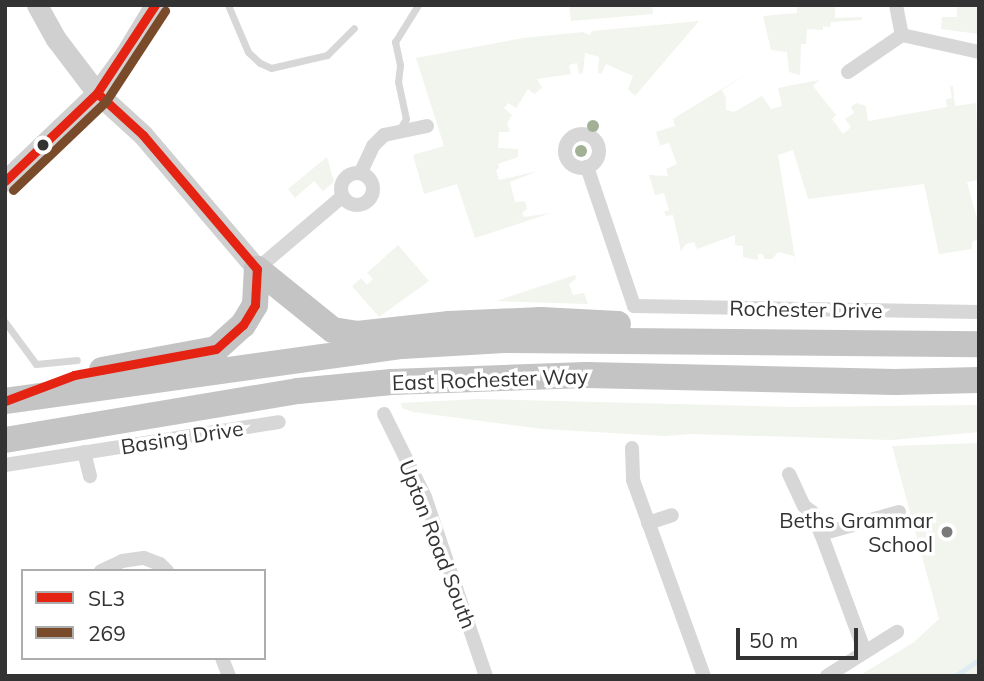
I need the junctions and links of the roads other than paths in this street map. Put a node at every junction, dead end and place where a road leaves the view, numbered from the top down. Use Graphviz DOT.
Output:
graph roads {
  1 [pos="37,5"];
  2 [pos="155,5"];
  3 [pos="228,5"];
  4 [pos="418,5"];
  5 [pos="897,5"];
  6 [pos="354,28"];
  7 [pos="902,35"];
  8 [pos="979,52"];
  9 [pos="848,72"];
  10 [pos="97,93"];
  11 [pos="427,126"];
  12 [pos="398,131"];
  13 [pos="587,167"];
  14 [pos="360,172"];
  15 [pos="5,181"];
  16 [pos="342,197"];
  17 [pos="257,269"];
  18 [pos="979,312"];
  19 [pos="5,322"];
  20 [pos="689,341"];
  21 [pos="979,344"];
  22 [pos="77,360"];
  23 [pos="979,380"];
  24 [pos="11,400"];
  25 [pos="384,414"];
  26 [pos="279,422"];
  27 [pos="5,439"];
  28 [pos="632,447"];
  29 [pos="84,452"];
  30 [pos="5,465"];
  31 [pos="789,474"];
  32 [pos="90,476"];
  33 [pos="899,512"];
  34 [pos="672,515"];
  35 [pos="648,523"];
  36 [pos="821,534"];
  37 [pos="96,568"];
  38 [pos="165,569"];
  39 [pos="897,632"];
  40 [pos="865,652"];
  41 [pos="486,676"];
  42 [pos="704,676"];
  43 [pos="827,676"];
  1 -- 10 [label="street"];
  2 -- 10 [label="street"];
  3 -- 6 [label="lane"];
  4 -- 12 [label="lane"];
  5 -- 7 [label="street"];
  7 -- 8 [label="street"];
  7 -- 9 [label="street"];
  10 -- 15 [label="street"];
  10 -- 17 [label="street"];
  11 -- 12 [label="street"];
  12 -- 14 [label="street"];
  13 -- 18 [label="street, Rochester Drive"];
  14 -- 16 [label="street"];
  14 -- 16 [label="street"];
  16 -- 17 [label="street"];
  17 -- 20 [label="highway"];
  17 -- 24 [label="highway"];
  19 -- 22 [label="lane"];
  20 -- 21 [label="highway, East Rochester Way"];
  20 -- 24 [label="highway, East Rochester Way"];
  23 -- 27 [label="highway, East Rochester Way"];
  25 -- 41 [label="street, Upton Road South"];
  26 -- 29 [label="street, Basing Drive"];
  28 -- 35 [label="street"];
  29 -- 30 [label="street, Basing Drive"];
  29 -- 32 [label="street"];
  31 -- 36 [label="street"];
  33 -- 36 [label="street"];
  34 -- 35 [label="street"];
  35 -- 42 [label="street"];
  36 -- 40 [label="street"];
  37 -- 38 [label="street"];
  39 -- 40 [label="street"];
  40 -- 43 [label="street"];
}
